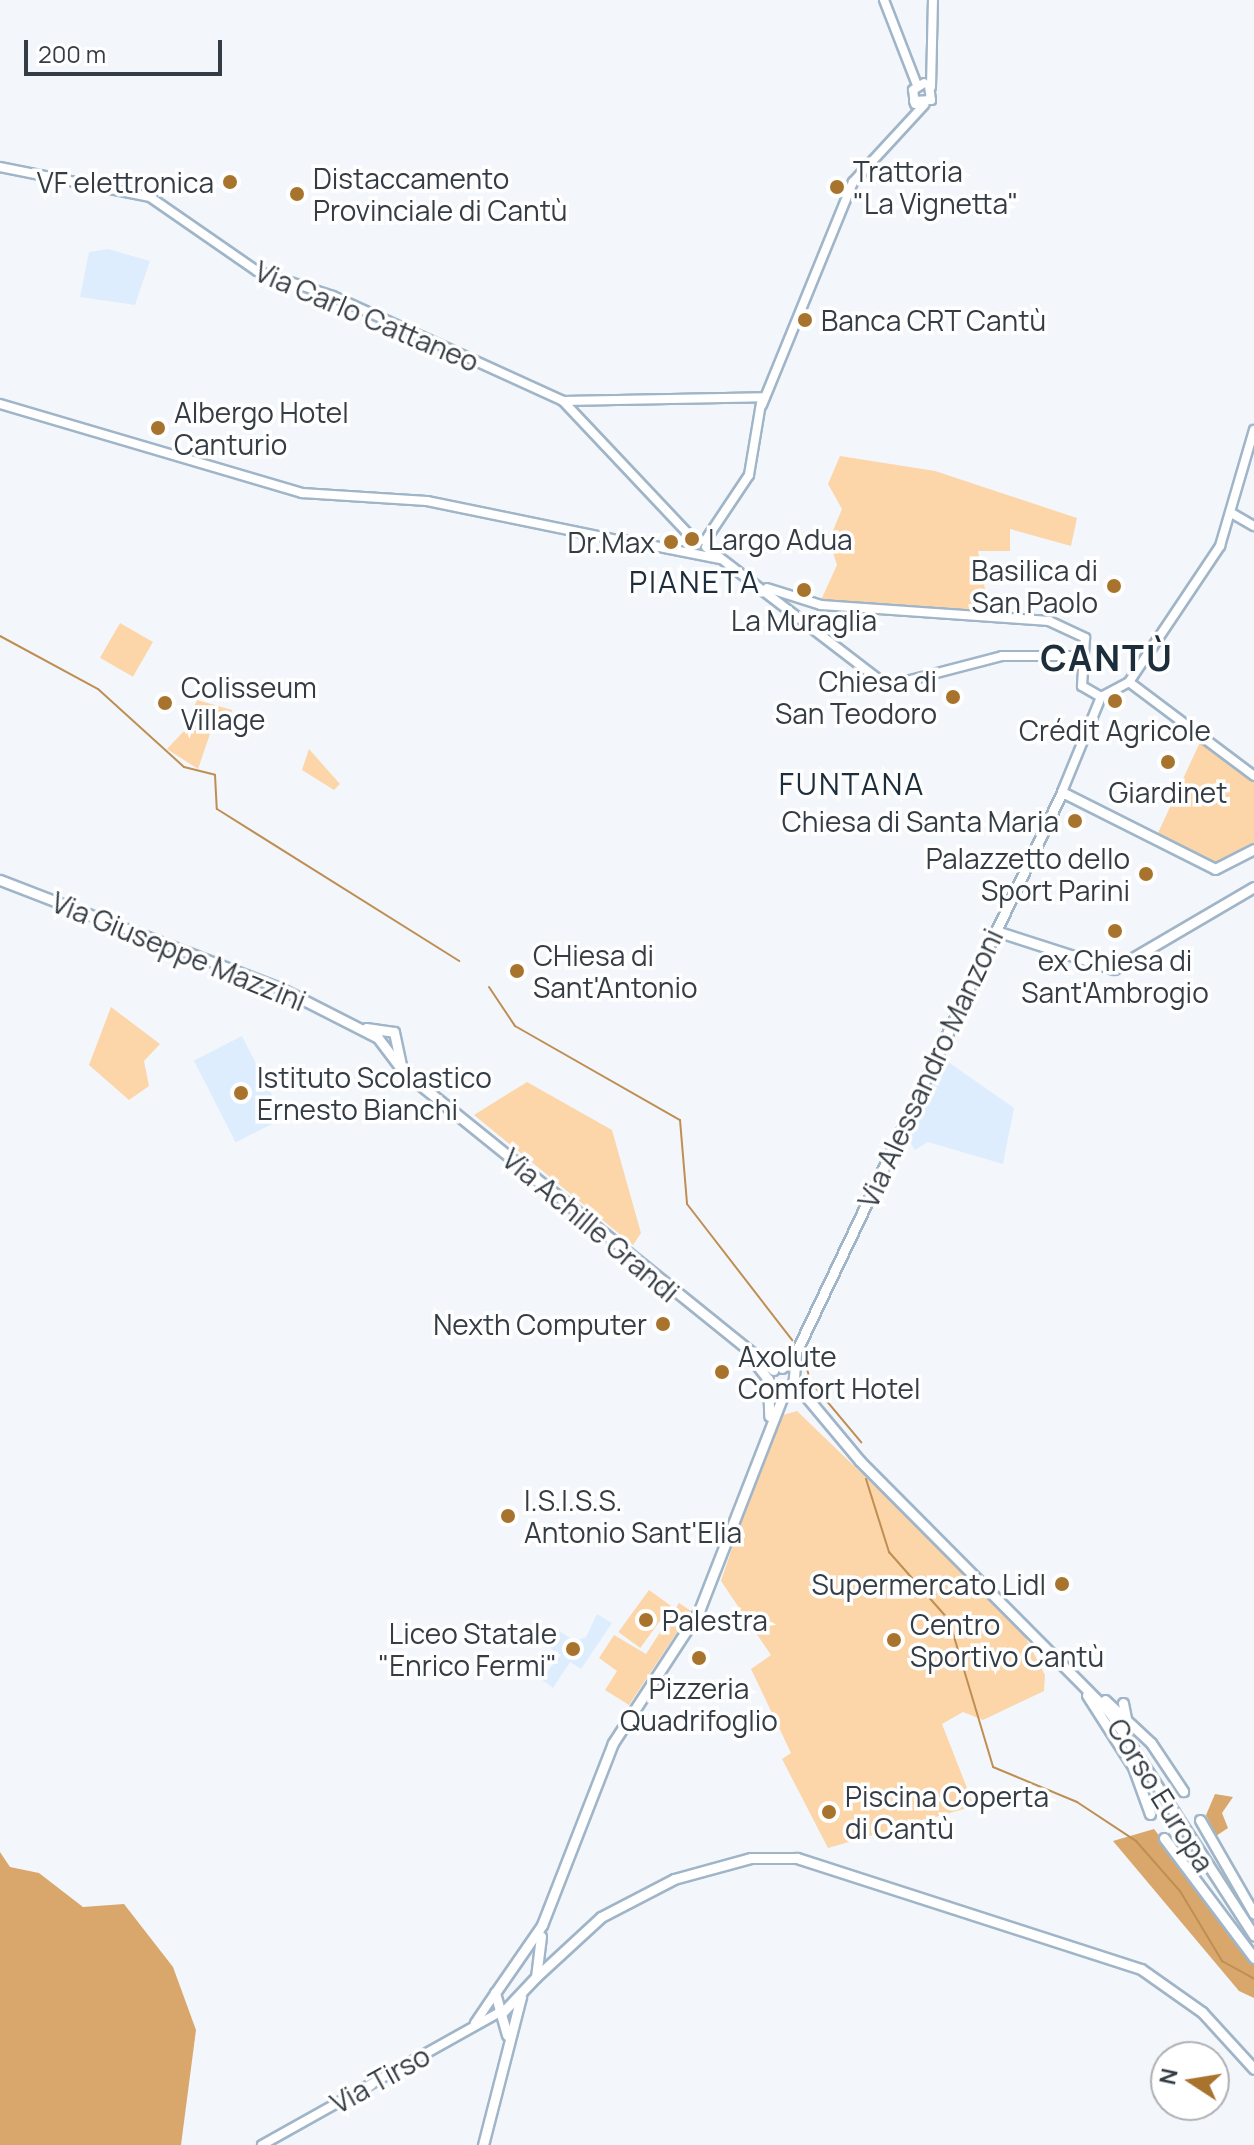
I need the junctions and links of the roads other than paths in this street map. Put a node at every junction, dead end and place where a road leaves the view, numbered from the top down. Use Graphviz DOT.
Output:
graph roads {
  1 [pos="884,0"];
  2 [pos="933,0"];
  3 [pos="922,83"];
  4 [pos="919,103"];
  5 [pos="0,167"];
  6 [pos="761,399"];
  7 [pos="563,401"];
  8 [pos="0,404"];
  9 [pos="1254,430"];
  10 [pos="1233,512"];
  11 [pos="1241,524"];
  12 [pos="1254,526"];
  13 [pos="1228,531"];
  14 [pos="690,540"];
  15 [pos="702,549"];
  16 [pos="668,551"];
  17 [pos="762,586"];
  18 [pos="1080,656"];
  19 [pos="1129,682"];
  20 [pos="1101,697"];
  21 [pos="1254,776"];
  22 [pos="1062,792"];
  23 [pos="1254,849"];
  24 [pos="0,880"];
  25 [pos="1254,887"];
  26 [pos="996,931"];
  27 [pos="384,1040"];
  28 [pos="796,1352"];
  29 [pos="752,1359"];
  30 [pos="778,1369"];
  31 [pos="793,1378"];
  32 [pos="769,1384"];
  33 [pos="784,1394"];
  34 [pos="824,1422"];
  35 [pos="767,1423"];
  36 [pos="1073,1672"];
  37 [pos="1123,1703"];
  38 [pos="1126,1719"];
  39 [pos="1183,1791"];
  40 [pos="1150,1814"];
  41 [pos="1200,1820"];
  42 [pos="1164,1838"];
  43 [pos="1254,1914"];
  44 [pos="542,1925"];
  45 [pos="1254,1936"];
  46 [pos="555,1955"];
  47 [pos="526,1957"];
  48 [pos="538,1958"];
  49 [pos="1254,1958"];
  50 [pos="536,1977"];
  51 [pos="495,1993"];
  52 [pos="521,1997"];
  53 [pos="499,2014"];
  54 [pos="474,2024"];
  55 [pos="507,2035"];
  56 [pos="1254,2069"];
  57 [pos="262,2145"];
  58 [pos="483,2145"];
  1 -- 3 [label="street"];
  2 -- 3 [label="street"];
  3 -- 4 [label="street"];
  3 -- 4 [label="street"];
  4 -- 6 [label="street"];
  5 -- 7 [label="street, Via Carlo Cattaneo"];
  6 -- 7 [label="street"];
  6 -- 15 [label="street"];
  7 -- 14 [label="street, Via Carlo Cattaneo"];
  8 -- 16 [label="street"];
  9 -- 10 [label="street"];
  10 -- 11 [label="street"];
  10 -- 13 [label="street"];
  11 -- 12 [label="street"];
  11 -- 13 [label="street"];
  13 -- 19 [label="street"];
  14 -- 15 [label="street"];
  14 -- 15 [label="street"];
  14 -- 16 [label="street"];
  15 -- 16 [label="street"];
  15 -- 17 [label="street"];
  17 -- 18 [label="street"];
  17 -- 18 [label="street"];
  18 -- 20 [label="street"];
  19 -- 20 [label="street"];
  19 -- 21 [label="street"];
  20 -- 22 [label="street, Via Alessandro Manzoni"];
  22 -- 23 [label="main road"];
  22 -- 26 [label="main road, Via Alessandro Manzoni"];
  24 -- 27 [label="main road, Via Giuseppe Mazzini"];
  25 -- 26 [label="main road"];
  26 -- 28 [label="main road, Via Alessandro Manzoni"];
  27 -- 29 [label="main road, Via Achille Grandi"];
  28 -- 30 [label="main road, Via Alessandro Manzoni"];
  28 -- 31 [label="main road, Via Alessandro Manzoni"];
  29 -- 30 [label="main road, Via Achille Grandi"];
  29 -- 32 [label="main road, Via Achille Grandi"];
  30 -- 31 [label="main road, Via Achille Grandi"];
  30 -- 32 [label="main road, Via Alessandro Manzoni"];
  31 -- 33 [label="main road"];
  31 -- 34 [label="main road, Corso Europa"];
  32 -- 33 [label="main road, Corso Europa"];
  32 -- 35 [label="main road"];
  33 -- 34 [label="main road, Corso Europa"];
  33 -- 35 [label="main road"];
  34 -- 36 [label="main road, Corso Europa"];
  35 -- 44 [label="main road"];
  36 -- 38 [label="main road"];
  36 -- 40 [label="main road"];
  36 -- 45 [label="main road, Corso Europa"];
  37 -- 38 [label="main road"];
  38 -- 39 [label="main road"];
  41 -- 43 [label="main road"];
  42 -- 49 [label="main road"];
  44 -- 47 [label="main road"];
  44 -- 48 [label="main road"];
  46 -- 48 [label="main road"];
  46 -- 50 [label="main road"];
  46 -- 56 [label="main road"];
  47 -- 48 [label="main road"];
  47 -- 51 [label="main road"];
  48 -- 50 [label="main road"];
  50 -- 52 [label="main road"];
  51 -- 53 [label="main road"];
  51 -- 54 [label="street"];
  52 -- 53 [label="main road"];
  52 -- 55 [label="main road"];
  53 -- 54 [label="street, Via Tirso"];
  53 -- 55 [label="main road"];
  54 -- 57 [label="street, Via Tirso"];
  55 -- 58 [label="main road"];
}
